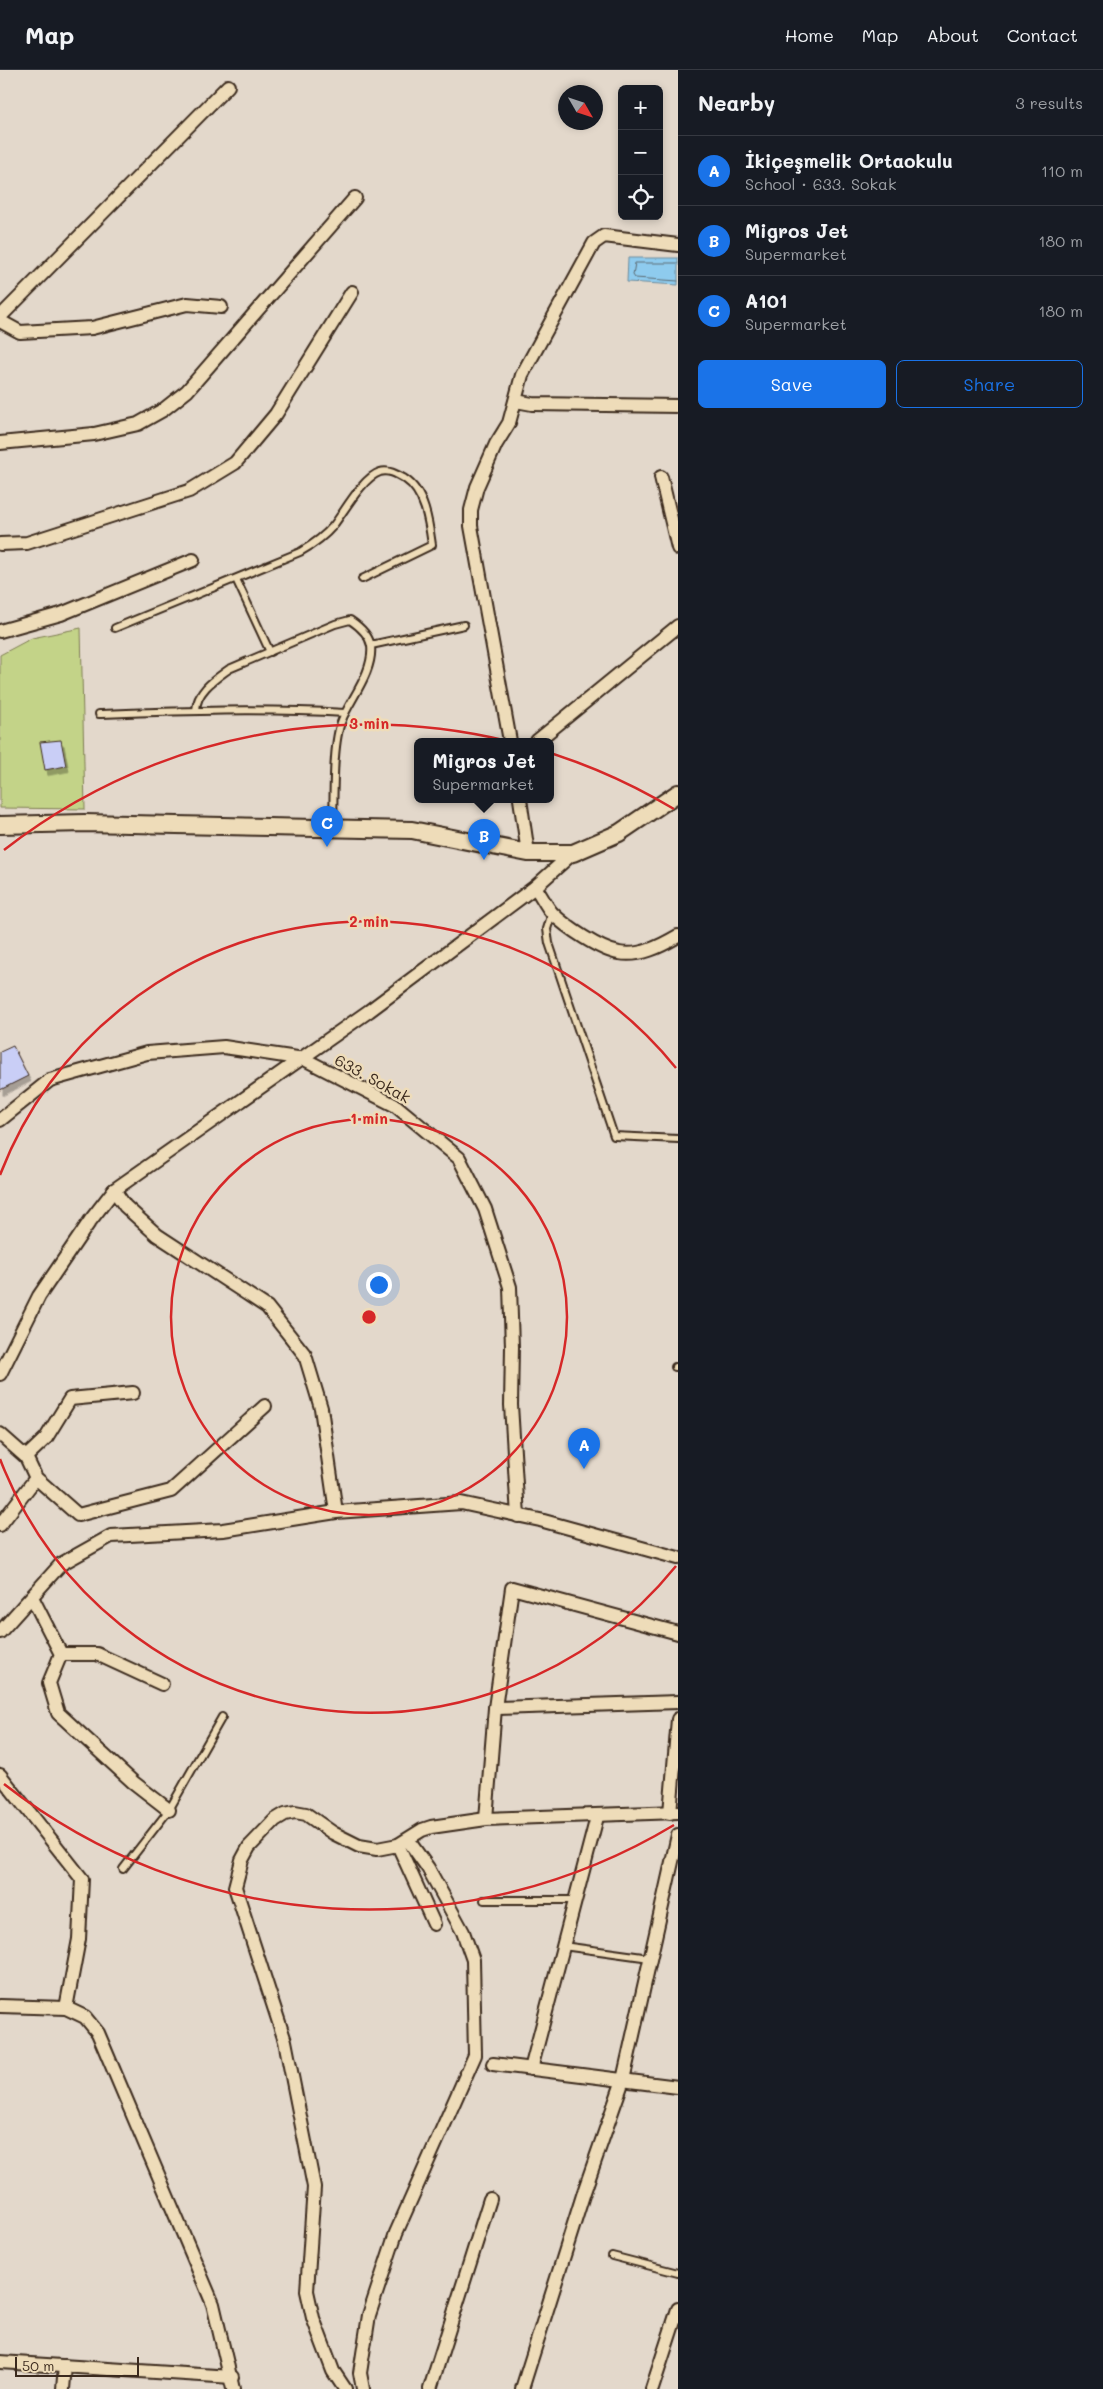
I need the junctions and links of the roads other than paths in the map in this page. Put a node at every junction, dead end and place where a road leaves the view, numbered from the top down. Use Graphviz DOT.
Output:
graph roads {
  1 [pos="228,86"];
  2 [pos="356,198"];
  3 [pos="678,245"];
  4 [pos="352,292"];
  5 [pos="221,307"];
  6 [pos="0,319"];
  7 [pos="516,401"];
  8 [pos="678,406"];
  9 [pos="0,443"];
  10 [pos="661,476"];
  11 [pos="0,544"];
  12 [pos="678,548"];
  13 [pos="193,560"];
  14 [pos="236,579"];
  15 [pos="362,579"];
  16 [pos="464,625"];
  17 [pos="678,626"];
  18 [pos="115,628"];
  19 [pos="0,631"];
  20 [pos="371,645"];
  21 [pos="270,652"];
  22 [pos="196,710"];
  23 [pos="345,713"];
  24 [pos="99,714"];
  25 [pos="509,738"];
  26 [pos="541,738"];
  27 [pos="678,792"];
  28 [pos="521,803"];
  29 [pos="0,825"];
  30 [pos="333,828"];
  31 [pos="528,853"];
  32 [pos="574,853"];
  33 [pos="535,887"];
  34 [pos="552,913"];
  35 [pos="678,936"];
  36 [pos="304,1059"];
  37 [pos="0,1120"];
  38 [pos="678,1138"];
  39 [pos="114,1190"];
  40 [pos="0,1374"];
  41 [pos="134,1393"];
  42 [pos="265,1406"];
  43 [pos="0,1434"];
  44 [pos="26,1457"];
  45 [pos="36,1478"];
  46 [pos="336,1512"];
  47 [pos="518,1516"];
  48 [pos="0,1525"];
  49 [pos="678,1558"];
  50 [pos="32,1596"];
  51 [pos="0,1632"];
  52 [pos="678,1633"];
  53 [pos="61,1654"];
  54 [pos="162,1684"];
  55 [pos="678,1702"];
  56 [pos="495,1708"];
  57 [pos="222,1717"];
  58 [pos="678,1719"];
  59 [pos="0,1775"];
  60 [pos="169,1810"];
  61 [pos="674,1812"];
  62 [pos="597,1817"];
  63 [pos="486,1819"];
  64 [pos="678,1835"];
  65 [pos="403,1843"];
  66 [pos="123,1869"];
  67 [pos="484,1900"];
  68 [pos="575,1900"];
  69 [pos="434,1924"];
  70 [pos="563,1946"];
  71 [pos="650,1958"];
  72 [pos="0,2006"];
  73 [pos="66,2008"];
  74 [pos="493,2064"];
  75 [pos="531,2069"];
  76 [pos="623,2080"];
  77 [pos="678,2087"];
  78 [pos="490,2199"];
  79 [pos="612,2256"];
  80 [pos="678,2273"];
  81 [pos="678,2309"];
  82 [pos="0,2362"];
  83 [pos="65,2366"];
  84 [pos="232,2383"];
  85 [pos="63,2389"];
  86 [pos="345,2389"];
  87 [pos="363,2389"];
  88 [pos="430,2389"];
  89 [pos="522,2389"];
  90 [pos="652,2389"];
  1 -- 6 [label="street"];
  2 -- 9 [label="street"];
  3 -- 7 [label="street"];
  4 -- 11 [label="street"];
  5 -- 6 [label="street"];
  7 -- 8 [label="street"];
  7 -- 25 [label="street"];
  10 -- 12 [label="street"];
  13 -- 19 [label="street"];
  14 -- 15 [label="lane"];
  14 -- 18 [label="lane"];
  14 -- 21 [label="lane"];
  16 -- 20 [label="lane"];
  17 -- 26 [label="street"];
  20 -- 21 [label="lane"];
  20 -- 23 [label="lane"];
  21 -- 22 [label="lane"];
  22 -- 23 [label="lane"];
  22 -- 24 [label="lane"];
  23 -- 30 [label="lane"];
  27 -- 32 [label="street"];
  28 -- 31 [label="street"];
  29 -- 30 [label="street"];
  30 -- 31 [label="street"];
  31 -- 32 [label="street"];
  32 -- 33 [label="street"];
  33 -- 34 [label="street"];
  33 -- 36 [label="street"];
  34 -- 35 [label="street"];
  34 -- 38 [label="lane"];
  36 -- 37 [label="street, 633. Sokak"];
  36 -- 39 [label="street"];
  36 -- 47 [label="street, 633. Sokak"];
  39 -- 40 [label="street"];
  39 -- 46 [label="street"];
  41 -- 44 [label="street"];
  42 -- 45 [label="street"];
  43 -- 44 [label="street"];
  44 -- 45 [label="street"];
  45 -- 48 [label="street"];
  46 -- 47 [label="street"];
  46 -- 50 [label="street"];
  47 -- 49 [label="street"];
  50 -- 51 [label="street"];
  50 -- 53 [label="street"];
  52 -- 56 [label="street"];
  53 -- 54 [label="street"];
  53 -- 60 [label="street"];
  55 -- 56 [label="street"];
  56 -- 63 [label="street"];
  57 -- 60 [label="lane"];
  58 -- 61 [label="street"];
  59 -- 73 [label="street"];
  60 -- 66 [label="lane"];
  61 -- 62 [label="street"];
  62 -- 63 [label="street"];
  62 -- 68 [label="street"];
  63 -- 65 [label="street"];
  64 -- 71 [label="street"];
  65 -- 69 [label="street"];
  65 -- 86 [label="street"];
  65 -- 87 [label="street"];
  67 -- 68 [label="lane"];
  68 -- 70 [label="street"];
  70 -- 71 [label="lane"];
  70 -- 75 [label="street"];
  71 -- 76 [label="street"];
  72 -- 73 [label="street"];
  73 -- 84 [label="street"];
  74 -- 75 [label="street"];
  75 -- 76 [label="street"];
  76 -- 77 [label="street"];
  76 -- 89 [label="street"];
  78 -- 88 [label="street"];
  79 -- 80 [label="lane"];
  81 -- 90 [label="street"];
  82 -- 83 [label="street"];
  83 -- 84 [label="street"];
  83 -- 85 [label="street"];
}
